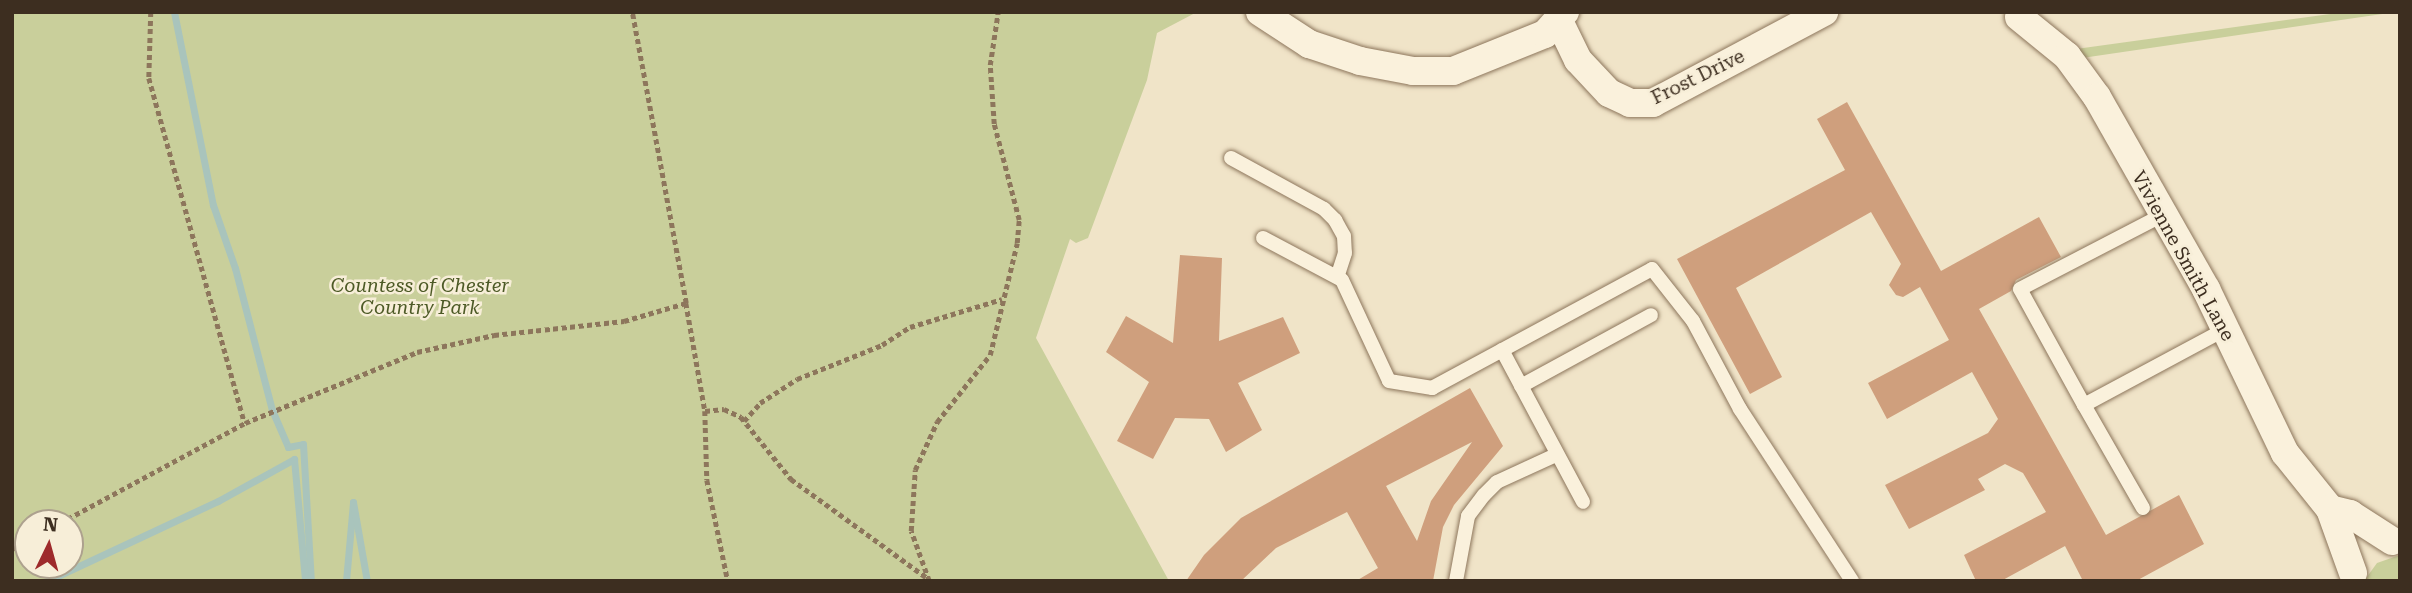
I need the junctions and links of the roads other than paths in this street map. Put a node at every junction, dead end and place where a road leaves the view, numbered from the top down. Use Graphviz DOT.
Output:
graph roads {
  1 [pos="1260,12"];
  2 [pos="1824,12"];
  3 [pos="2019,17"];
  4 [pos="1563,18"];
  5 [pos="1231,158"];
  6 [pos="2161,216"];
  7 [pos="1263,238"];
  8 [pos="1337,277"];
  9 [pos="1651,315"];
  10 [pos="2226,329"];
  11 [pos="1502,350"];
  12 [pos="1521,386"];
  13 [pos="2084,405"];
  14 [pos="1556,455"];
  15 [pos="1583,502"];
  16 [pos="2143,508"];
  17 [pos="2330,509"];
  18 [pos="2396,541"];
  19 [pos="2352,577"];
  20 [pos="1456,581"];
  21 [pos="1852,581"];
  1 -- 4 [label="street"];
  2 -- 4 [label="street, Frost Drive"];
  3 -- 6 [label="street, Vivienne Smith Lane"];
  5 -- 8 [label="lane"];
  6 -- 10 [label="street, Vivienne Smith Lane"];
  6 -- 13 [label="lane"];
  7 -- 8 [label="lane"];
  8 -- 11 [label="lane"];
  9 -- 12 [label="lane"];
  10 -- 13 [label="lane"];
  10 -- 17 [label="street, Vivienne Smith Lane"];
  11 -- 12 [label="lane"];
  11 -- 21 [label="lane"];
  12 -- 14 [label="lane"];
  13 -- 16 [label="lane"];
  14 -- 15 [label="lane"];
  14 -- 20 [label="lane"];
  17 -- 18 [label="street, Vivienne Smith Lane"];
  17 -- 19 [label="street, Vivienne Smith Lane"];
  18 -- 19 [label="street"];
}
